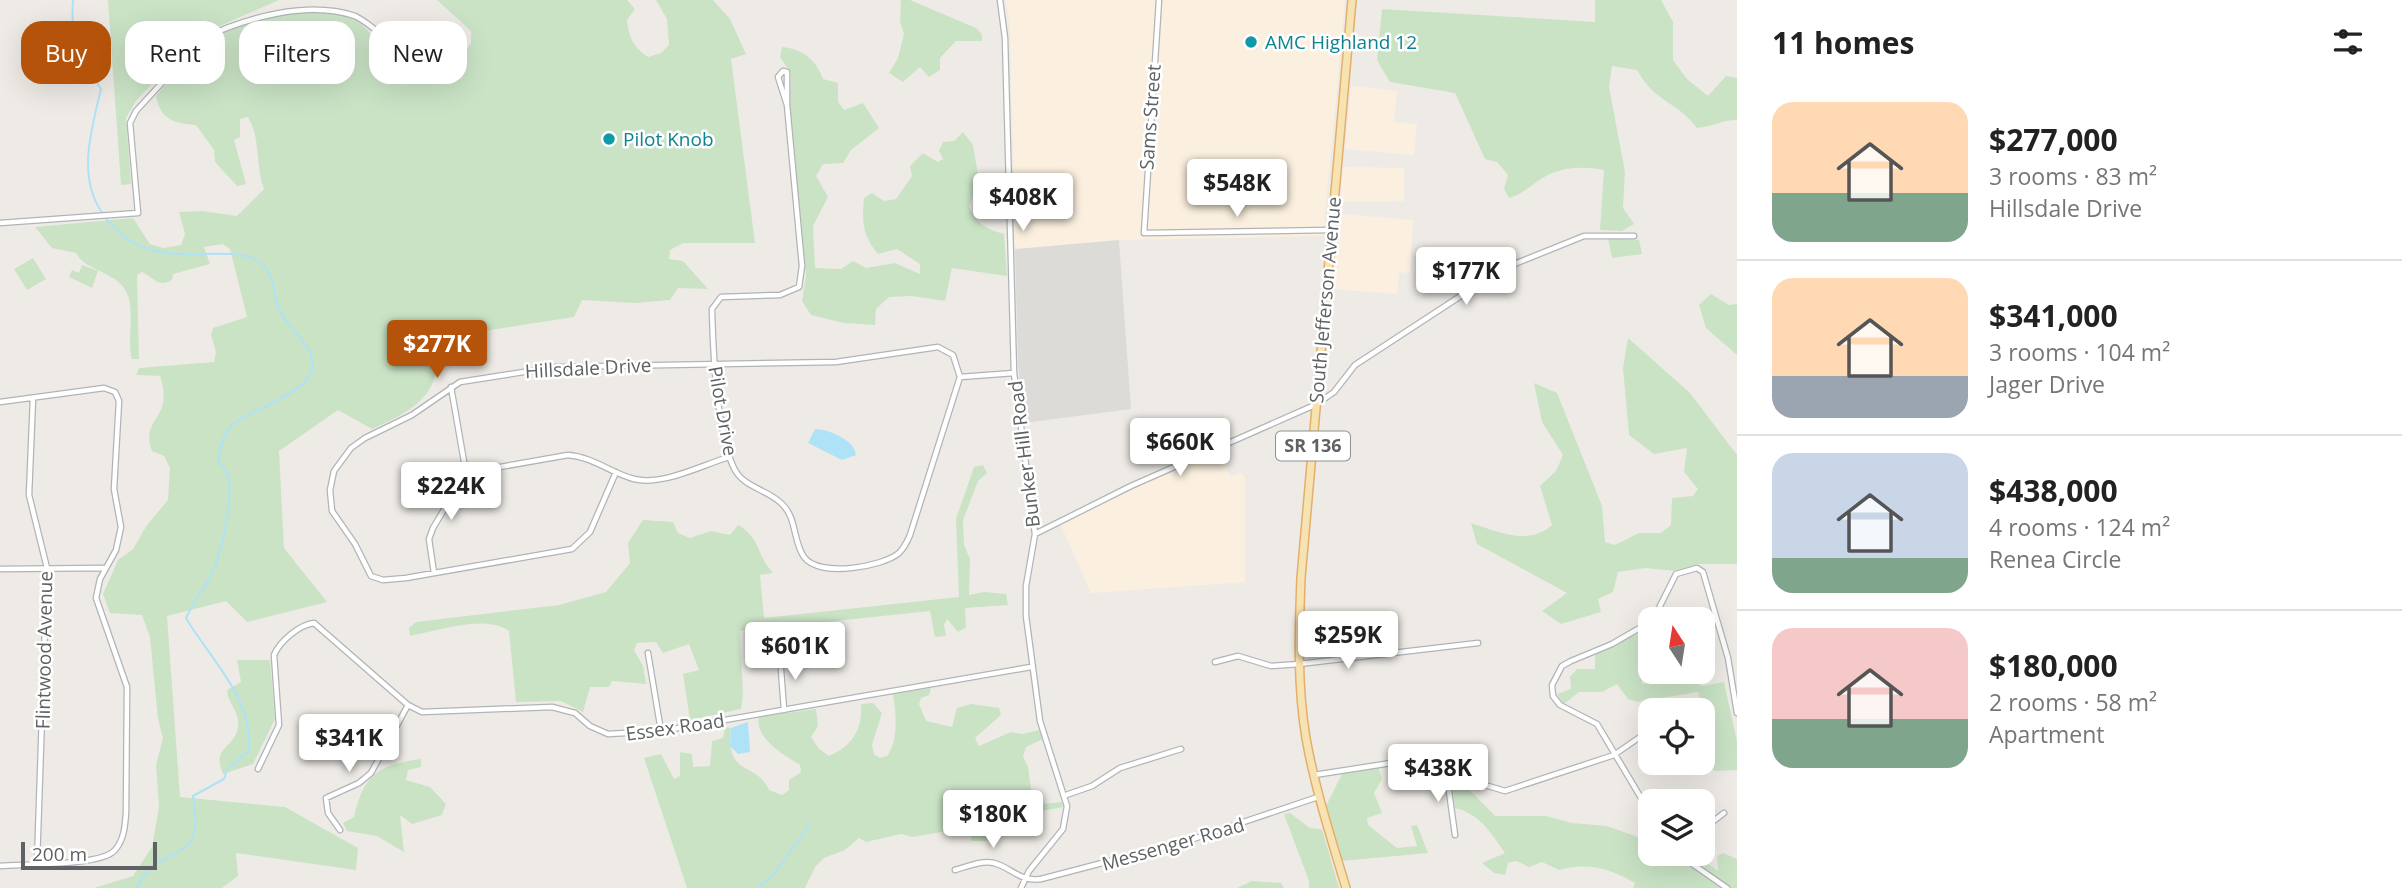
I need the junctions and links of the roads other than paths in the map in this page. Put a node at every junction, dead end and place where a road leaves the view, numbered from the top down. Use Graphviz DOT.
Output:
graph roads {
  1 [pos="1000,0"];
  2 [pos="1158,0"];
  3 [pos="1352,0"];
  4 [pos="369,26"];
  5 [pos="787,105"];
  6 [pos="0,223"];
  7 [pos="1330,230"];
  8 [pos="1634,236"];
  9 [pos="713,363"];
  10 [pos="1014,373"];
  11 [pos="960,377"];
  12 [pos="450,387"];
  13 [pos="33,398"];
  14 [pos="0,401"];
  15 [pos="1317,404"];
  16 [pos="729,457"];
  17 [pos="616,472"];
  18 [pos="466,473"];
  19 [pos="1035,534"];
  20 [pos="47,568"];
  21 [pos="104,568"];
  22 [pos="0,569"];
  23 [pos="434,573"];
  24 [pos="1659,607"];
  25 [pos="1713,607"];
  26 [pos="1715,613"];
  27 [pos="1638,629"];
  28 [pos="1478,643"];
  29 [pos="648,653"];
  30 [pos="780,656"];
  31 [pos="1215,662"];
  32 [pos="1298,664"];
  33 [pos="1031,667"];
  34 [pos="408,705"];
  35 [pos="784,710"];
  36 [pos="1737,713"];
  37 [pos="661,731"];
  38 [pos="1638,738"];
  39 [pos="1181,749"];
  40 [pos="1614,755"];
  41 [pos="258,769"];
  42 [pos="1313,775"];
  43 [pos="1451,776"];
  44 [pos="1638,794"];
  45 [pos="1066,795"];
  46 [pos="1318,797"];
  47 [pos="1724,813"];
  48 [pos="1715,820"];
  49 [pos="340,830"];
  50 [pos="1455,835"];
  51 [pos="37,863"];
  52 [pos="0,866"];
  53 [pos="1695,866"];
  54 [pos="955,870"];
  55 [pos="1024,880"];
  56 [pos="1031,881"];
  57 [pos="1021,888"];
  58 [pos="1035,888"];
  59 [pos="1346,888"];
  60 [pos="1727,888"];
  1 -- 10 [label="street, Bunker Hill Road"];
  2 -- 7 [label="street, Sams Street"];
  3 -- 7 [label="main road, South Jefferson Avenue / SR 136"];
  4 -- 6 [label="street"];
  5 -- 5 [label="street, Pilot Drive"];
  5 -- 9 [label="street, Pilot Drive"];
  7 -- 15 [label="main road, South Jefferson Avenue / SR 136"];
  8 -- 15 [label="street"];
  9 -- 11 [label="street, Hillsdale Drive"];
  9 -- 12 [label="street, Hillsdale Drive"];
  9 -- 16 [label="street, Pilot Drive"];
  10 -- 11 [label="street"];
  10 -- 19 [label="street, Bunker Hill Road"];
  11 -- 16 [label="street, Pilot Drive"];
  12 -- 18 [label="street"];
  12 -- 23 [label="street, Hillsdale Drive"];
  13 -- 14 [label="street"];
  13 -- 20 [label="street, Flintwood Avenue"];
  13 -- 21 [label="street"];
  15 -- 19 [label="street"];
  15 -- 32 [label="main road, South Jefferson Avenue / SR 136"];
  16 -- 17 [label="street"];
  17 -- 18 [label="street"];
  17 -- 23 [label="street, Hillsdale Drive"];
  18 -- 23 [label="street"];
  19 -- 33 [label="street, Bunker Hill Road"];
  20 -- 21 [label="street"];
  20 -- 22 [label="street"];
  20 -- 51 [label="street, Flintwood Avenue"];
  21 -- 51 [label="street"];
  24 -- 25 [label="street"];
  26 -- 36 [label="street"];
  27 -- 40 [label="street"];
  28 -- 32 [label="street"];
  29 -- 37 [label="street"];
  30 -- 35 [label="street"];
  31 -- 32 [label="street"];
  32 -- 42 [label="main road, South Jefferson Avenue / SR 136"];
  33 -- 35 [label="street, Essex Road"];
  33 -- 45 [label="street, Bunker Hill Road"];
  34 -- 37 [label="street, Essex Road"];
  34 -- 41 [label="street"];
  34 -- 49 [label="street"];
  35 -- 37 [label="street, Essex Road"];
  38 -- 40 [label="street"];
  39 -- 45 [label="street"];
  40 -- 43 [label="street"];
  40 -- 44 [label="street"];
  42 -- 43 [label="street"];
  42 -- 46 [label="main road, South Jefferson Avenue / SR 136"];
  43 -- 50 [label="street"];
  45 -- 55 [label="street, Bunker Hill Road"];
  46 -- 56 [label="street, Messenger Road"];
  46 -- 59 [label="main road, South Jefferson Avenue / SR 136"];
  47 -- 48 [label="street"];
  51 -- 52 [label="street"];
  53 -- 60 [label="street"];
  54 -- 55 [label="street"];
  55 -- 56 [label="street, Messenger Road"];
  55 -- 57 [label="street, Bunker Hill Road"];
  56 -- 58 [label="street"];
}
